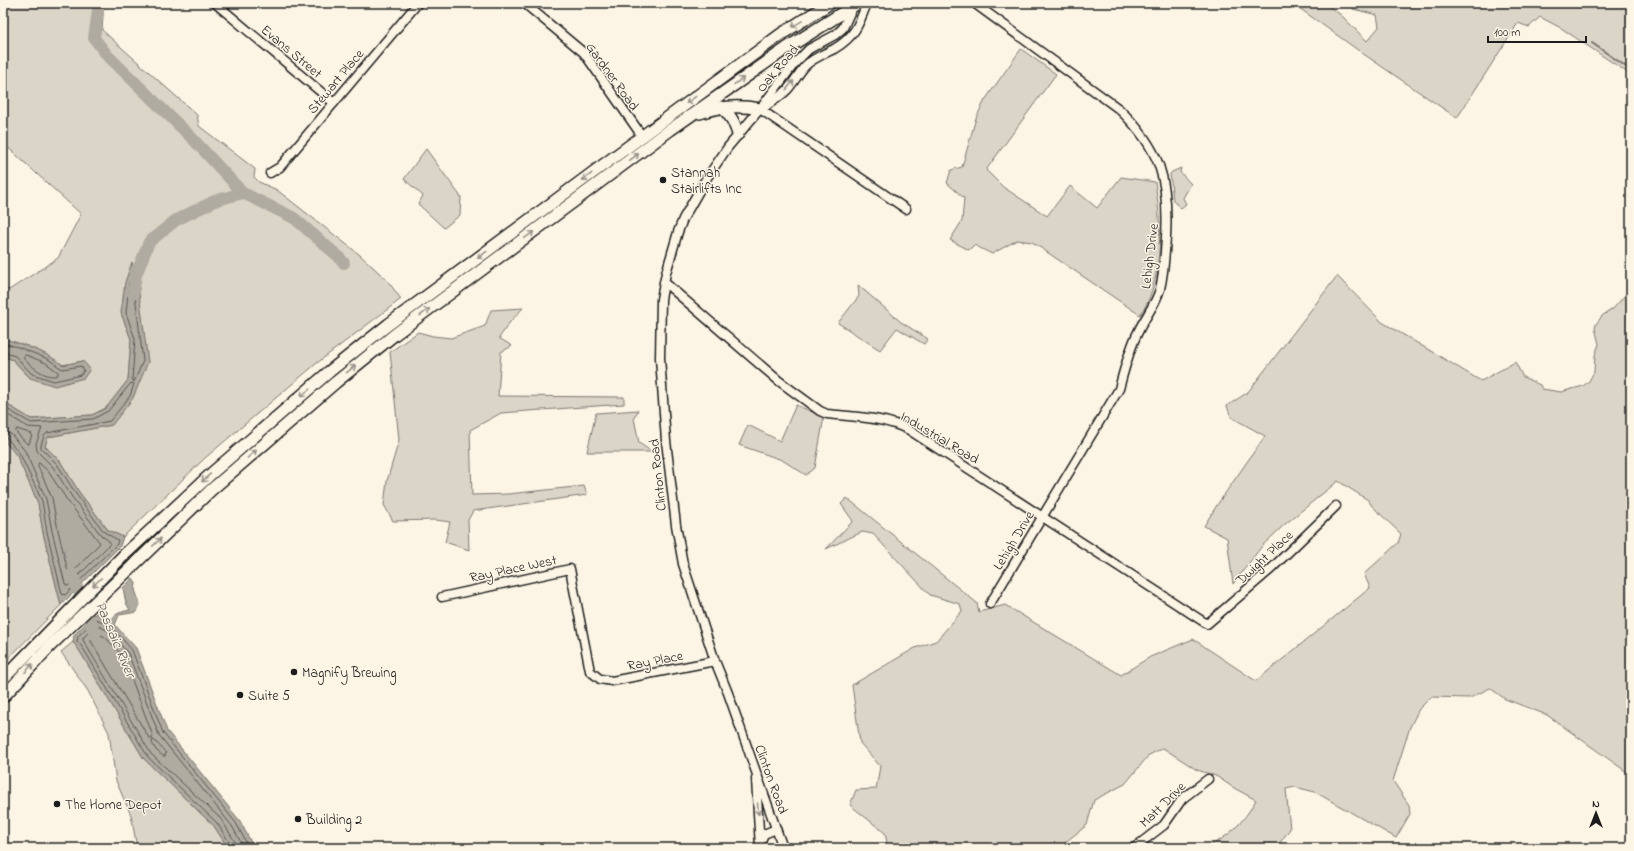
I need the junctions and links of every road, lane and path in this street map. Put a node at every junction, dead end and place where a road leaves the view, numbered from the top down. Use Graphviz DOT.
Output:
graph roads {
  1 [pos="214,3"];
  2 [pos="418,3"];
  3 [pos="524,3"];
  4 [pos="830,3"];
  5 [pos="867,3"];
  6 [pos="974,3"];
  7 [pos="855,4"];
  8 [pos="334,103"];
  9 [pos="721,107"];
  10 [pos="760,109"];
  11 [pos="670,130"];
  12 [pos="738,134"];
  13 [pos="642,136"];
  14 [pos="270,173"];
  15 [pos="906,209"];
  16 [pos="664,282"];
  17 [pos="1336,506"];
  18 [pos="1042,517"];
  19 [pos="442,597"];
  20 [pos="990,604"];
  21 [pos="1207,624"];
  22 [pos="715,661"];
  23 [pos="3,679"];
  24 [pos="600,679"];
  25 [pos="3,697"];
  26 [pos="756,774"];
  27 [pos="1208,779"];
  28 [pos="776,829"];
  29 [pos="760,846"];
  30 [pos="783,848"];
  31 [pos="1134,848"];
  1 -- 8 [label="street, Evans Street"];
  2 -- 8 [label="street, Stewart Place"];
  3 -- 13 [label="street, Gardner Road"];
  4 -- 13 [label="highway, one-way"];
  10 -- 5 [label="street, Oak Road, one-way"];
  6 -- 18 [label="street, Lehigh Drive"];
  7 -- 10 [label="street, Oak Road"];
  11 -- 7 [label="highway, one-way"];
  8 -- 14 [label="street, Stewart Place"];
  9 -- 10 [label="highway"];
  9 -- 11 [label="highway"];
  9 -- 12 [label="highway"];
  10 -- 12 [label="street, Clinton Road"];
  10 -- 15 [label="street"];
  25 -- 11 [label="highway, one-way"];
  12 -- 16 [label="street, Clinton Road"];
  13 -- 23 [label="highway, one-way"];
  16 -- 18 [label="street, Industrial Road"];
  16 -- 22 [label="street, Clinton Road"];
  17 -- 21 [label="street, Dwight Place"];
  18 -- 20 [label="street, Lehigh Drive"];
  18 -- 21 [label="street, Industrial Road"];
  19 -- 24 [label="street, Ray Place West"];
  22 -- 24 [label="street, Ray Place"];
  22 -- 26 [label="street, Clinton Road"];
  26 -- 28 [label="street, Clinton Road"];
  26 -- 29 [label="street, one-way"];
  27 -- 31 [label="street, Matt Drive"];
  28 -- 29 [label="street"];
  28 -- 30 [label="street, Clinton Road"];
}
